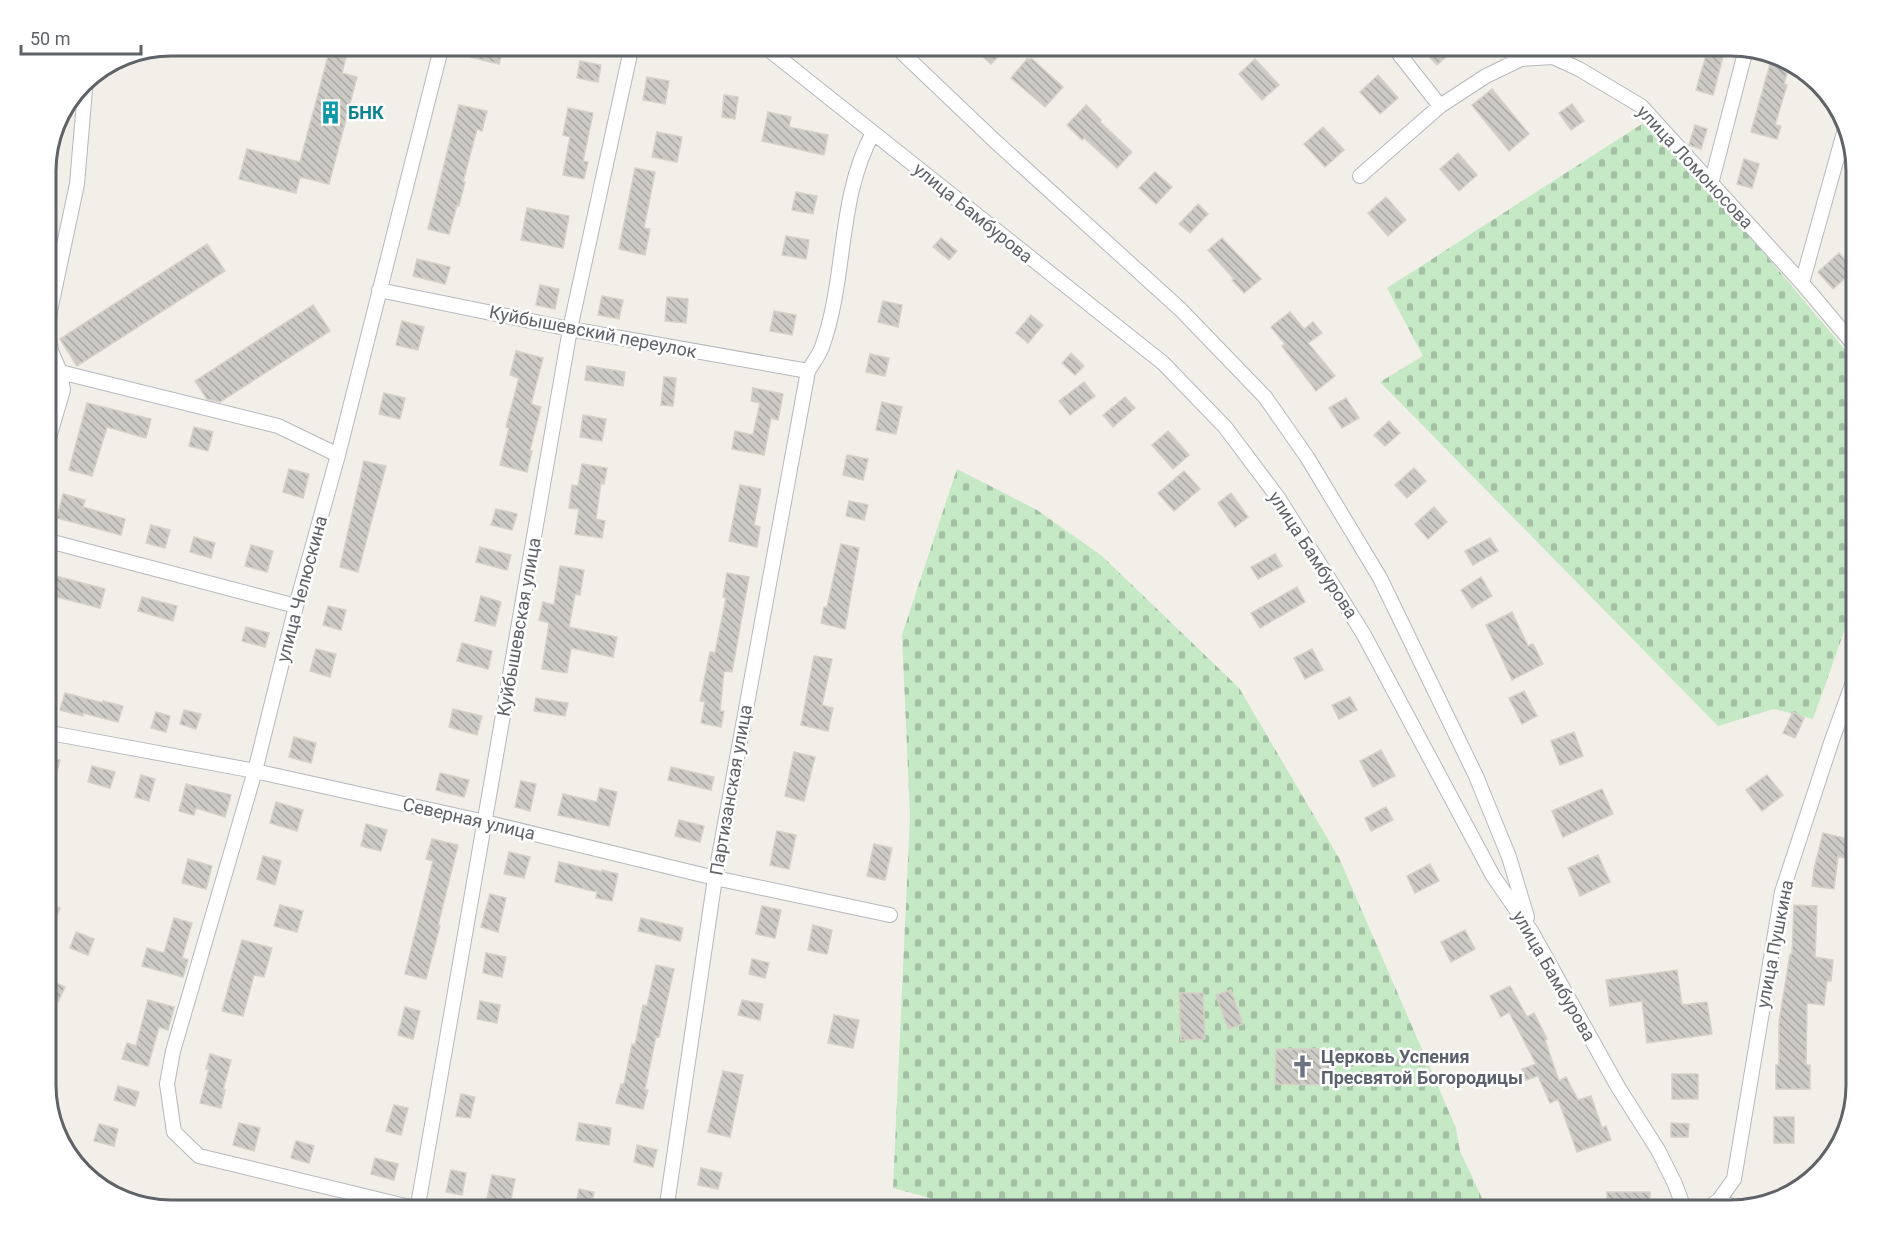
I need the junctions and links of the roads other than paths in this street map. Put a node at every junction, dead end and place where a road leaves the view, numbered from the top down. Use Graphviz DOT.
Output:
graph roads {
  1 [pos="439,56"];
  2 [pos="630,56"];
  3 [pos="777,56"];
  4 [pos="906,56"];
  5 [pos="1401,56"];
  6 [pos="1516,56"];
  7 [pos="1533,56"];
  8 [pos="1561,56"];
  9 [pos="1744,57"];
  10 [pos="1521,59"];
  11 [pos="85,94"];
  12 [pos="1440,106"];
  13 [pos="873,133"];
  14 [pos="1842,140"];
  15 [pos="1360,176"];
  16 [pos="1711,184"];
  17 [pos="56,282"];
  18 [pos="1802,283"];
  19 [pos="379,290"];
  20 [pos="570,329"];
  21 [pos="1846,335"];
  22 [pos="56,365"];
  23 [pos="808,371"];
  24 [pos="60,372"];
  25 [pos="56,414"];
  26 [pos="338,455"];
  27 [pos="56,543"];
  28 [pos="296,606"];
  29 [pos="1846,702"];
  30 [pos="56,734"];
  31 [pos="255,771"];
  32 [pos="485,822"];
  33 [pos="715,878"];
  34 [pos="890,915"];
  35 [pos="1531,931"];
  36 [pos="379,1200"];
  37 [pos="422,1200"];
  38 [pos="668,1200"];
  39 [pos="1680,1200"];
  40 [pos="1719,1200"];
  1 -- 19 [label="street, улица Челюскина"];
  2 -- 20 [label="street, Куйбышевская улица"];
  3 -- 13 [label="street, улица Бамбурова"];
  4 -- 35 [label="street"];
  5 -- 12 [label="street"];
  6 -- 10 [label="street"];
  7 -- 10 [label="street, улица Ломоносова"];
  8 -- 16 [label="street, улица Ломоносова"];
  9 -- 16 [label="street"];
  10 -- 12 [label="street, улица Ломоносова"];
  11 -- 17 [label="street"];
  12 -- 15 [label="street, улица Ломоносова"];
  13 -- 23 [label="street, Партизанская улица"];
  13 -- 35 [label="street, улица Бамбурова"];
  14 -- 18 [label="street"];
  16 -- 18 [label="street, улица Ломоносова"];
  18 -- 21 [label="street, улица Ломоносова"];
  19 -- 20 [label="street, Куйбышевский переулок"];
  19 -- 26 [label="street, улица Челюскина"];
  20 -- 23 [label="street, Куйбышевский переулок"];
  20 -- 32 [label="street, Куйбышевская улица"];
  22 -- 24 [label="street"];
  23 -- 33 [label="street, Партизанская улица"];
  24 -- 25 [label="street"];
  24 -- 26 [label="street"];
  26 -- 28 [label="street, улица Челюскина"];
  27 -- 28 [label="street"];
  28 -- 31 [label="street, улица Челюскина"];
  29 -- 40 [label="street, улица Пушкина"];
  30 -- 31 [label="street, Северная улица"];
  31 -- 32 [label="street, Северная улица"];
  31 -- 36 [label="street, улица Челюскина"];
  32 -- 33 [label="street, Северная улица"];
  32 -- 37 [label="street, Куйбышевская улица"];
  33 -- 34 [label="street, Северная улица"];
  33 -- 38 [label="street, Партизанская улица"];
  35 -- 39 [label="street, улица Бамбурова"];
}
